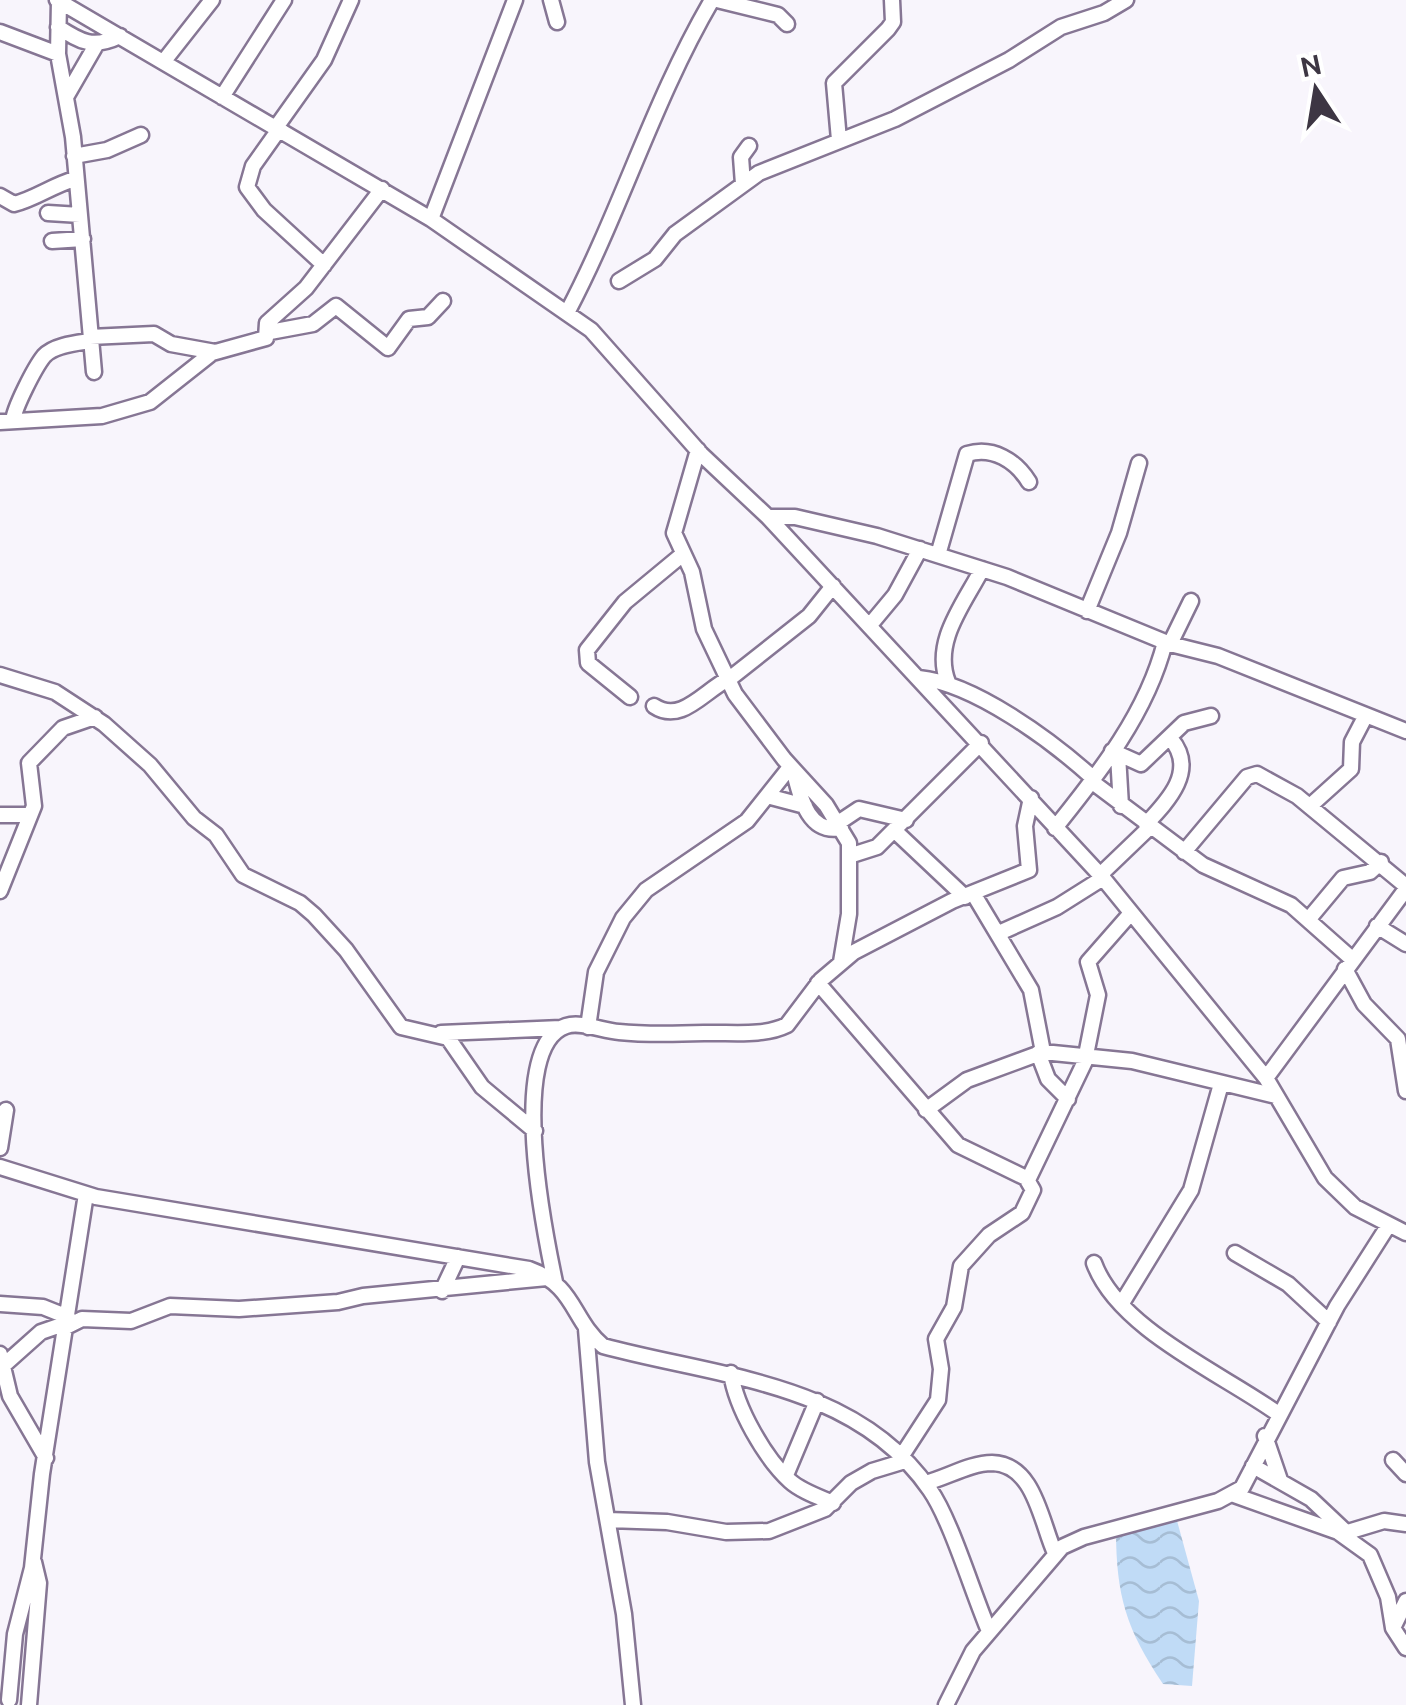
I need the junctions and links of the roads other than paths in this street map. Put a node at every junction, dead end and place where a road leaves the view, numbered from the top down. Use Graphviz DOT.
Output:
graph roads {
  1 [pos="58,0"];
  2 [pos="212,0"];
  3 [pos="284,0"];
  4 [pos="351,0"];
  5 [pos="515,0"];
  6 [pos="551,0"];
  7 [pos="714,0"];
  8 [pos="892,0"];
  9 [pos="1126,0"];
  10 [pos="558,22"];
  11 [pos="787,24"];
  12 [pos="58,27"];
  13 [pos="0,32"];
  14 [pos="120,36"];
  15 [pos="96,45"];
  16 [pos="58,54"];
  17 [pos="164,61"];
  18 [pos="66,97"];
  19 [pos="222,98"];
  20 [pos="279,127"];
  21 [pos="141,135"];
  22 [pos="838,140"];
  23 [pos="749,146"];
  24 [pos="74,156"];
  25 [pos="76,180"];
  26 [pos="744,184"];
  27 [pos="382,189"];
  28 [pos="0,196"];
  29 [pos="48,214"];
  30 [pos="80,215"];
  31 [pos="431,219"];
  32 [pos="83,239"];
  33 [pos="52,241"];
  34 [pos="324,264"];
  35 [pos="619,281"];
  36 [pos="443,301"];
  37 [pos="568,311"];
  38 [pos="270,332"];
  39 [pos="90,339"];
  40 [pos="215,352"];
  41 [pos="94,372"];
  42 [pos="6,422"];
  43 [pos="698,450"];
  44 [pos="1139,464"];
  45 [pos="1029,482"];
  46 [pos="768,517"];
  47 [pos="920,549"];
  48 [pos="683,554"];
  49 [pos="938,555"];
  50 [pos="982,569"];
  51 [pos="833,586"];
  52 [pos="1191,601"];
  53 [pos="1088,611"];
  54 [pos="870,625"];
  55 [pos="1168,643"];
  56 [pos="0,676"];
  57 [pos="919,678"];
  58 [pos="728,680"];
  59 [pos="948,682"];
  60 [pos="630,697"];
  61 [pos="654,706"];
  62 [pos="1211,716"];
  63 [pos="96,717"];
  64 [pos="1365,717"];
  65 [pos="1406,731"];
  66 [pos="1172,739"];
  67 [pos="981,743"];
  68 [pos="1116,753"];
  69 [pos="1136,765"];
  70 [pos="792,768"];
  71 [pos="1119,778"];
  72 [pos="1095,783"];
  73 [pos="767,796"];
  74 [pos="1031,798"];
  75 [pos="805,806"];
  76 [pos="1121,806"];
  77 [pos="1310,806"];
  78 [pos="30,815"];
  79 [pos="0,816"];
  80 [pos="840,825"];
  81 [pos="900,826"];
  82 [pos="1148,826"];
  83 [pos="1055,828"];
  84 [pos="1184,852"];
  85 [pos="852,855"];
  86 [pos="1381,862"];
  87 [pos="1101,876"];
  88 [pos="1406,888"];
  89 [pos="0,891"];
  90 [pos="969,895"];
  91 [pos="1131,912"];
  92 [pos="1308,920"];
  93 [pos="1377,926"];
  94 [pos="999,933"];
  95 [pos="1406,944"];
  96 [pos="841,962"];
  97 [pos="1348,964"];
  98 [pos="818,983"];
  99 [pos="588,1027"];
  100 [pos="560,1028"];
  101 [pos="440,1034"];
  102 [pos="1403,1039"];
  103 [pos="1040,1052"];
  104 [pos="1087,1055"];
  105 [pos="1266,1078"];
  106 [pos="1220,1084"];
  107 [pos="1406,1091"];
  108 [pos="1276,1096"];
  109 [pos="1068,1099"];
  110 [pos="6,1110"];
  111 [pos="926,1110"];
  112 [pos="535,1131"];
  113 [pos="0,1148"];
  114 [pos="0,1167"];
  115 [pos="1028,1180"];
  116 [pos="86,1194"];
  117 [pos="1388,1226"];
  118 [pos="1406,1233"];
  119 [pos="1235,1252"];
  120 [pos="458,1257"];
  121 [pos="1094,1263"];
  122 [pos="552,1280"];
  123 [pos="442,1291"];
  124 [pos="1122,1303"];
  125 [pos="0,1304"];
  126 [pos="67,1322"];
  127 [pos="1329,1322"];
  128 [pos="586,1326"];
  129 [pos="2,1362"];
  130 [pos="731,1373"];
  131 [pos="818,1401"];
  132 [pos="1278,1413"];
  133 [pos="1265,1436"];
  134 [pos="46,1458"];
  135 [pos="903,1459"];
  136 [pos="1393,1460"];
  137 [pos="1252,1466"];
  138 [pos="1406,1474"];
  139 [pos="786,1475"];
  140 [pos="1280,1480"];
  141 [pos="925,1483"];
  142 [pos="1234,1495"];
  143 [pos="832,1503"];
  144 [pos="608,1520"];
  145 [pos="1406,1524"];
  146 [pos="1344,1533"];
  147 [pos="1055,1553"];
  148 [pos="33,1557"];
  149 [pos="1406,1602"];
  150 [pos="1393,1628"];
  151 [pos="988,1632"];
  152 [pos="1406,1648"];
  153 [pos="10,1701"];
  154 [pos="28,1705"];
  155 [pos="633,1705"];
  156 [pos="946,1705"];
  1 -- 12 [label="street"];
  1 -- 14 [label="street"];
  2 -- 17 [label="street"];
  3 -- 19 [label="street"];
  4 -- 20 [label="street"];
  5 -- 31 [label="street"];
  6 -- 10 [label="street"];
  7 -- 11 [label="street"];
  7 -- 37 [label="street"];
  8 -- 22 [label="street"];
  9 -- 22 [label="street"];
  12 -- 15 [label="street"];
  12 -- 16 [label="street"];
  13 -- 16 [label="street"];
  14 -- 15 [label="street"];
  14 -- 17 [label="street"];
  15 -- 18 [label="street"];
  16 -- 18 [label="street"];
  17 -- 19 [label="street"];
  18 -- 24 [label="street"];
  19 -- 20 [label="street"];
  20 -- 27 [label="street"];
  20 -- 34 [label="street"];
  21 -- 24 [label="street"];
  22 -- 26 [label="street"];
  23 -- 26 [label="street"];
  24 -- 25 [label="street"];
  25 -- 28 [label="street"];
  25 -- 30 [label="street"];
  26 -- 35 [label="street"];
  27 -- 31 [label="street"];
  27 -- 34 [label="street"];
  29 -- 30 [label="street"];
  30 -- 32 [label="street"];
  31 -- 37 [label="street"];
  32 -- 33 [label="street"];
  32 -- 39 [label="street"];
  34 -- 38 [label="street"];
  36 -- 38 [label="street"];
  37 -- 43 [label="street"];
  38 -- 40 [label="street"];
  39 -- 40 [label="street"];
  39 -- 41 [label="street"];
  39 -- 42 [label="street"];
  40 -- 42 [label="street"];
  43 -- 46 [label="street"];
  43 -- 48 [label="street"];
  44 -- 53 [label="street"];
  45 -- 49 [label="street"];
  46 -- 47 [label="street"];
  46 -- 51 [label="street"];
  47 -- 49 [label="street"];
  47 -- 54 [label="street"];
  48 -- 58 [label="street"];
  48 -- 60 [label="street"];
  49 -- 50 [label="street"];
  50 -- 53 [label="street"];
  50 -- 59 [label="street"];
  51 -- 54 [label="street"];
  51 -- 58 [label="street"];
  52 -- 55 [label="street"];
  53 -- 55 [label="street"];
  54 -- 57 [label="street"];
  55 -- 64 [label="street"];
  55 -- 68 [label="street"];
  56 -- 63 [label="street"];
  57 -- 59 [label="street"];
  57 -- 67 [label="street"];
  58 -- 61 [label="street"];
  58 -- 70 [label="street"];
  59 -- 72 [label="street"];
  62 -- 66 [label="street"];
  63 -- 78 [label="street"];
  63 -- 101 [label="street"];
  64 -- 65 [label="street"];
  64 -- 77 [label="street"];
  66 -- 69 [label="street"];
  66 -- 82 [label="street"];
  67 -- 74 [label="street"];
  67 -- 81 [label="street"];
  68 -- 69 [label="street"];
  68 -- 71 [label="street"];
  68 -- 72 [label="street"];
  69 -- 71 [label="street"];
  70 -- 73 [label="street"];
  70 -- 75 [label="street"];
  70 -- 80 [label="street"];
  71 -- 72 [label="street"];
  71 -- 76 [label="street"];
  72 -- 76 [label="street"];
  72 -- 83 [label="street"];
  73 -- 75 [label="street"];
  73 -- 99 [label="street"];
  74 -- 83 [label="street"];
  74 -- 90 [label="street"];
  75 -- 80 [label="street"];
  76 -- 82 [label="street"];
  77 -- 84 [label="street"];
  77 -- 86 [label="street"];
  78 -- 79 [label="street"];
  78 -- 89 [label="street"];
  80 -- 81 [label="street"];
  80 -- 85 [label="street"];
  81 -- 85 [label="street"];
  81 -- 90 [label="street"];
  82 -- 84 [label="street"];
  82 -- 87 [label="street"];
  83 -- 87 [label="street"];
  84 -- 92 [label="street"];
  85 -- 96 [label="street"];
  86 -- 88 [label="street"];
  86 -- 92 [label="street"];
  87 -- 91 [label="street"];
  87 -- 94 [label="street"];
  88 -- 93 [label="street"];
  90 -- 94 [label="street"];
  90 -- 96 [label="street"];
  91 -- 104 [label="street"];
  91 -- 105 [label="street"];
  92 -- 97 [label="street"];
  93 -- 95 [label="street"];
  93 -- 97 [label="street"];
  94 -- 103 [label="street"];
  96 -- 98 [label="street"];
  97 -- 102 [label="street"];
  97 -- 105 [label="street"];
  98 -- 99 [label="street"];
  98 -- 111 [label="street"];
  99 -- 100 [label="street"];
  100 -- 101 [label="street"];
  100 -- 112 [label="street"];
  101 -- 112 [label="street"];
  102 -- 107 [label="street"];
  103 -- 104 [label="street"];
  103 -- 109 [label="street"];
  103 -- 111 [label="street"];
  104 -- 106 [label="street"];
  104 -- 109 [label="street"];
  105 -- 108 [label="street"];
  106 -- 108 [label="street"];
  106 -- 124 [label="street"];
  108 -- 117 [label="street"];
  109 -- 115 [label="street"];
  110 -- 113 [label="street"];
  111 -- 115 [label="street"];
  112 -- 122 [label="street"];
  114 -- 116 [label="street"];
  115 -- 135 [label="street"];
  116 -- 120 [label="street"];
  116 -- 126 [label="street"];
  117 -- 118 [label="street"];
  117 -- 127 [label="street"];
  119 -- 127 [label="street"];
  120 -- 122 [label="street"];
  120 -- 123 [label="street"];
  121 -- 124 [label="street"];
  122 -- 123 [label="street"];
  122 -- 128 [label="street"];
  123 -- 126 [label="street"];
  124 -- 132 [label="street"];
  125 -- 126 [label="street"];
  126 -- 129 [label="street"];
  126 -- 134 [label="street"];
  127 -- 132 [label="street"];
  128 -- 130 [label="street"];
  128 -- 144 [label="street"];
  129 -- 134 [label="street"];
  130 -- 131 [label="street"];
  130 -- 139 [label="street"];
  131 -- 135 [label="street"];
  131 -- 139 [label="street"];
  132 -- 133 [label="street"];
  133 -- 137 [label="street"];
  133 -- 140 [label="street"];
  134 -- 148 [label="street"];
  135 -- 141 [label="street"];
  135 -- 143 [label="street"];
  136 -- 138 [label="street"];
  137 -- 140 [label="street"];
  137 -- 142 [label="street"];
  139 -- 143 [label="street"];
  140 -- 146 [label="street"];
  141 -- 147 [label="street"];
  141 -- 151 [label="street"];
  142 -- 146 [label="street"];
  142 -- 147 [label="street"];
  143 -- 144 [label="street"];
  144 -- 155 [label="street"];
  145 -- 146 [label="street"];
  146 -- 150 [label="street"];
  147 -- 151 [label="street"];
  148 -- 153 [label="street"];
  148 -- 154 [label="street"];
  149 -- 150 [label="street"];
  150 -- 152 [label="street"];
  151 -- 156 [label="street"];
}
